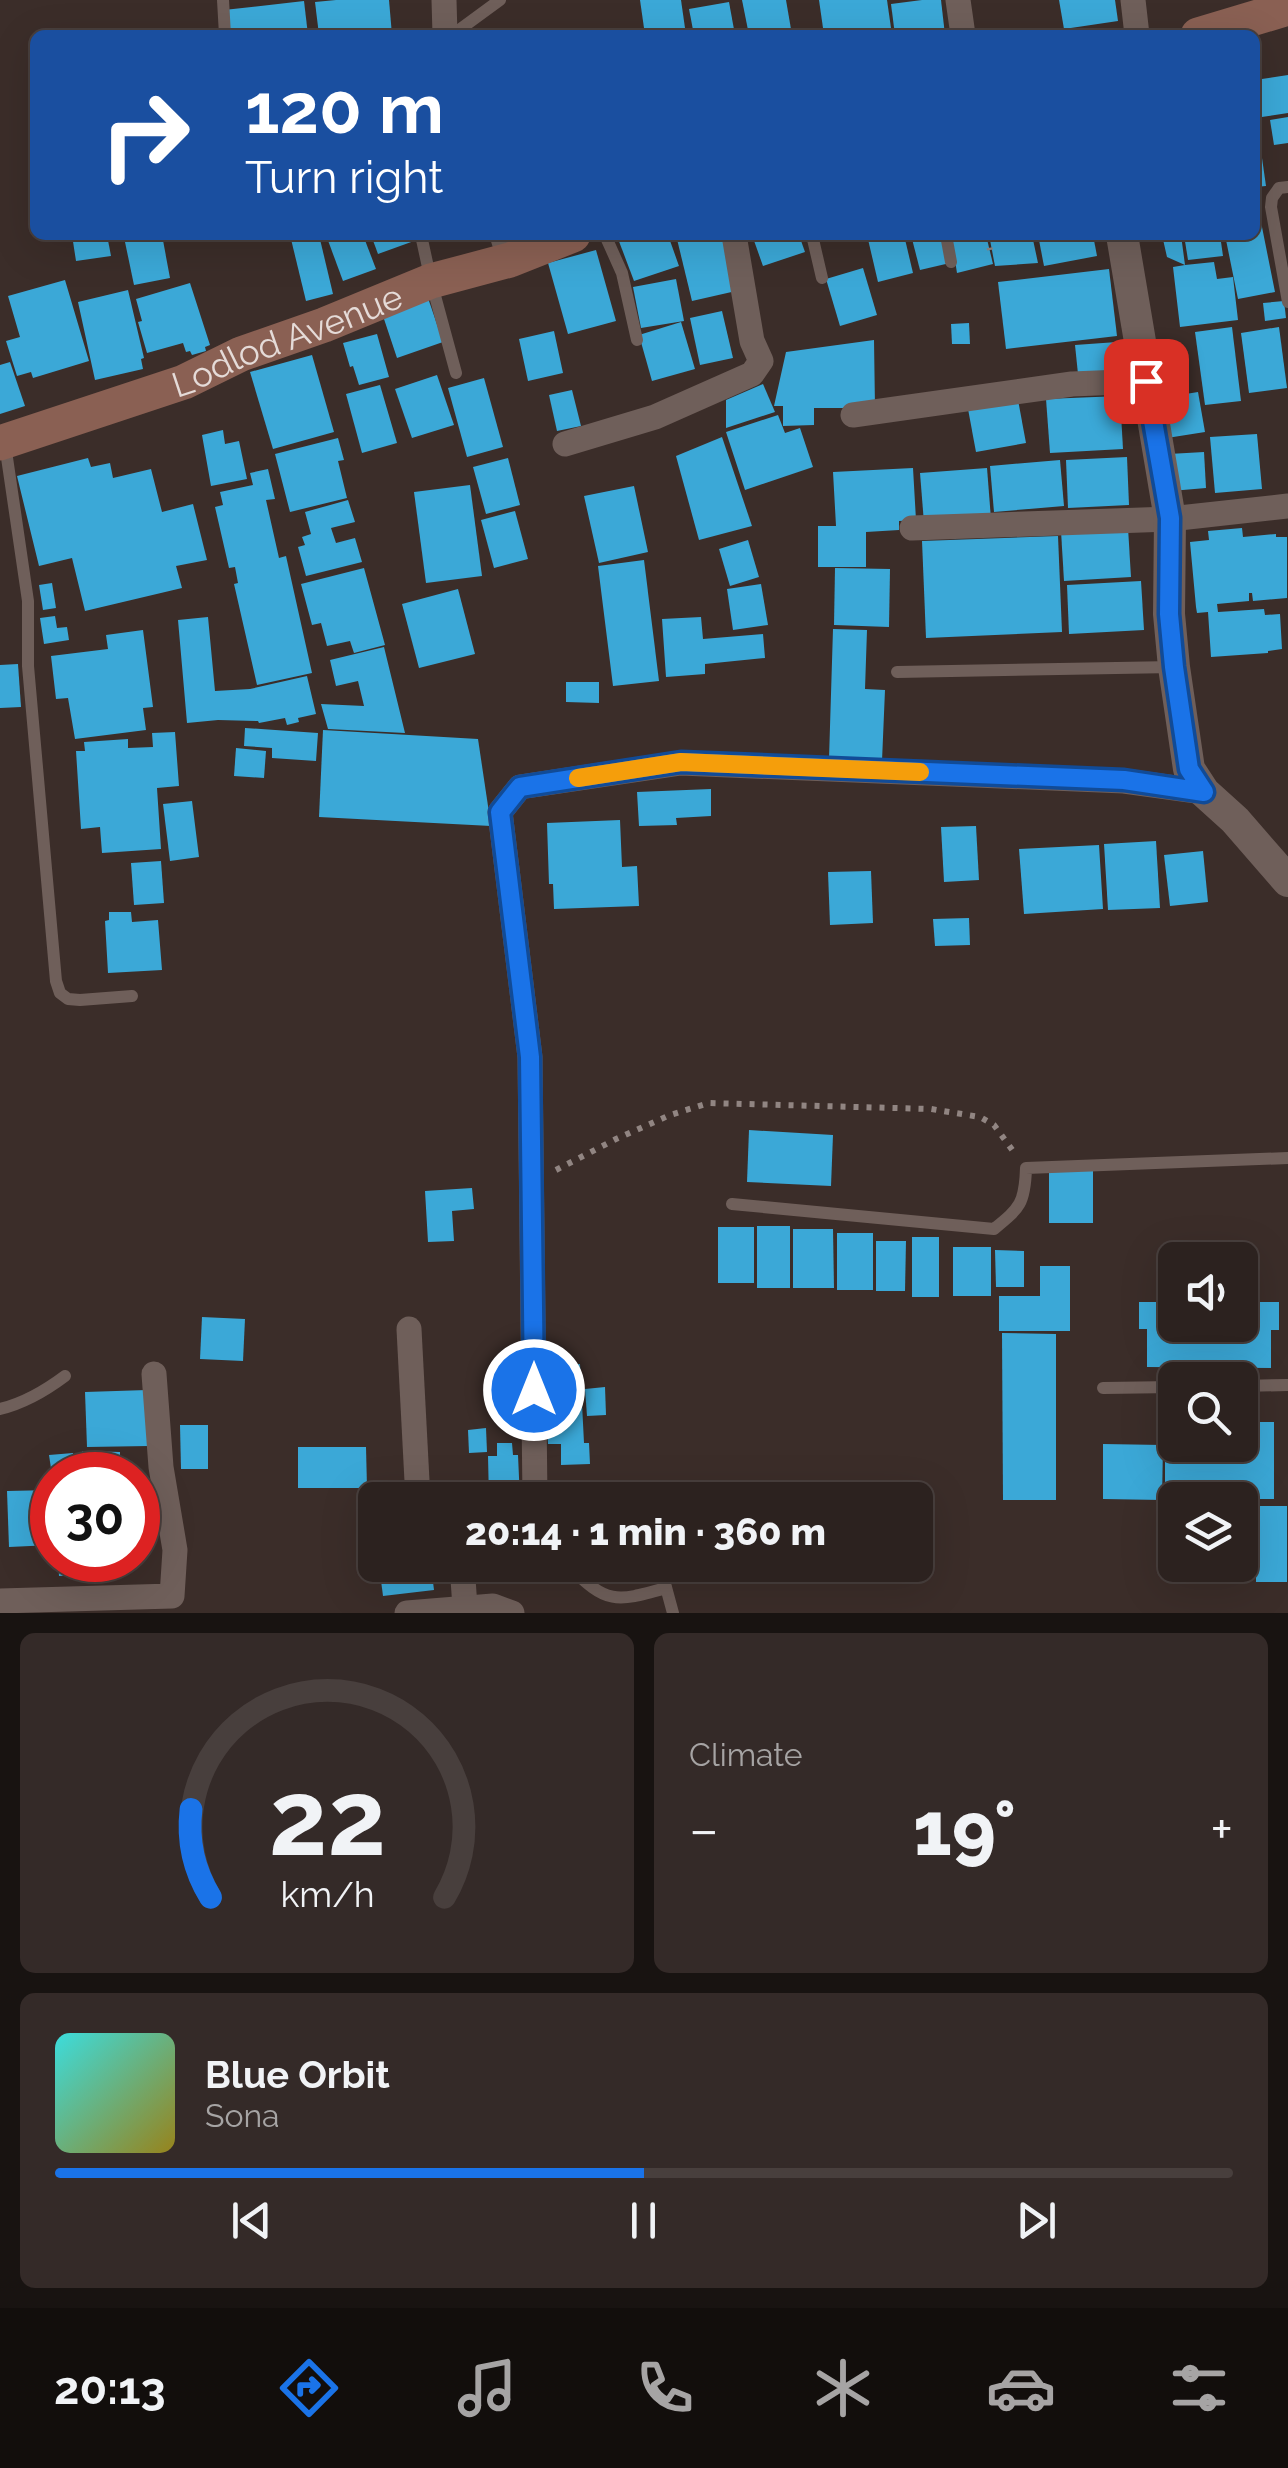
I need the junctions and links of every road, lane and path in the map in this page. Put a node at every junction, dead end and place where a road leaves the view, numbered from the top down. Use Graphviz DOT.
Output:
graph roads {
  1 [pos="223,0"];
  2 [pos="444,0"];
  3 [pos="500,0"];
  4 [pos="958,0"];
  5 [pos="1133,0"];
  6 [pos="1267,8"];
  7 [pos="225,30"];
  8 [pos="445,30"];
  9 [pos="459,30"];
  10 [pos="963,30"];
  11 [pos="1136,30"];
  12 [pos="1211,30"];
  13 [pos="1288,187"];
  14 [pos="422,240"];
  15 [pos="547,240"];
  16 [pos="607,240"];
  17 [pos="735,240"];
  18 [pos="813,240"];
  19 [pos="947,240"];
  20 [pos="988,240"];
  21 [pos="1123,240"];
  22 [pos="506,248"];
  23 [pos="990,250"];
  24 [pos="951,262"];
  25 [pos="822,278"];
  26 [pos="431,281"];
  27 [pos="1288,302"];
  28 [pos="638,340"];
  29 [pos="456,374"];
  30 [pos="1146,381"];
  31 [pos="853,415"];
  32 [pos="2,442"];
  33 [pos="566,444"];
  34 [pos="1288,506"];
  35 [pos="1170,518"];
  36 [pos="912,528"];
  37 [pos="1174,667"];
  38 [pos="897,672"];
  39 [pos="1204,792"];
  40 [pos="1288,881"];
  41 [pos="132,996"];
  42 [pos="1288,1158"];
  43 [pos="1026,1168"];
  44 [pos="532,1182"];
  45 [pos="732,1204"];
  46 [pos="409,1329"];
  47 [pos="154,1374"];
  48 [pos="65,1376"];
  49 [pos="1288,1385"];
  50 [pos="1258,1386"];
  51 [pos="1158,1387"];
  52 [pos="1103,1388"];
  53 [pos="3,1407"];
  54 [pos="417,1482"];
  55 [pos="535,1482"];
  56 [pos="464,1582"];
  57 [pos="588,1582"];
  58 [pos="664,1582"];
  59 [pos="666,1588"];
  60 [pos="0,1600"];
  61 [pos="466,1606"];
  62 [pos="408,1613"];
  63 [pos="512,1613"];
  64 [pos="672,1613"];
  1 -- 7 [label="lane"];
  2 -- 8 [label="street"];
  3 -- 9 [label="lane"];
  4 -- 10 [label="street"];
  5 -- 11 [label="street"];
  6 -- 12 [label="main road"];
  13 -- 27 [label="lane"];
  14 -- 26 [label="lane"];
  15 -- 22 [label="main road, Lodlod Avenue"];
  16 -- 28 [label="lane"];
  17 -- 33 [label="street"];
  18 -- 25 [label="lane"];
  19 -- 24 [label="lane"];
  20 -- 23 [label="path"];
  21 -- 30 [label="street"];
  22 -- 26 [label="main road, Lodlod Avenue"];
  26 -- 29 [label="lane"];
  26 -- 32 [label="main road, Lodlod Avenue"];
  30 -- 31 [label="street"];
  30 -- 35 [label="street"];
  32 -- 41 [label="lane"];
  34 -- 35 [label="street"];
  35 -- 36 [label="street"];
  35 -- 37 [label="street"];
  37 -- 38 [label="lane"];
  37 -- 39 [label="street"];
  39 -- 40 [label="street"];
  39 -- 44 [label="street"];
  42 -- 43 [label="lane"];
  43 -- 44 [label="path"];
  43 -- 45 [label="lane"];
  44 -- 55 [label="street"];
  46 -- 54 [label="street"];
  47 -- 60 [label="street"];
  48 -- 53 [label="lane"];
  49 -- 50 [label="lane"];
  51 -- 52 [label="lane"];
  56 -- 61 [label="street"];
  57 -- 59 [label="lane"];
  58 -- 59 [label="lane"];
  59 -- 64 [label="lane"];
  61 -- 62 [label="street"];
  61 -- 63 [label="street"];
}
